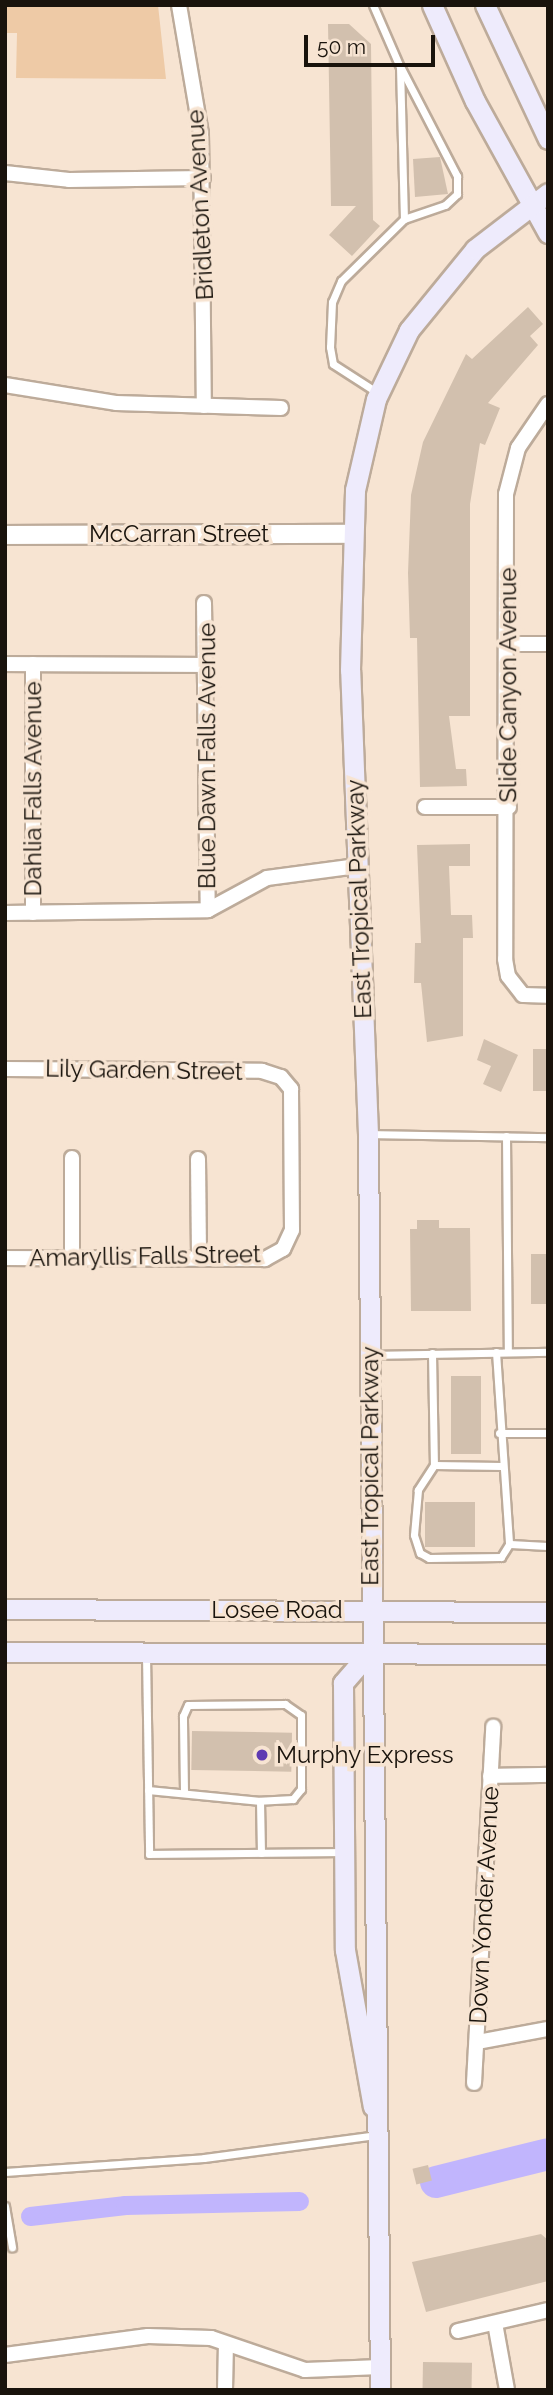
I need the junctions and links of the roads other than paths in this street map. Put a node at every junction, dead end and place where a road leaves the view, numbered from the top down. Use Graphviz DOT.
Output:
graph roads {
  1 [pos="179,5"];
  2 [pos="373,5"];
  3 [pos="432,5"];
  4 [pos="485,5"];
  5 [pos="400,67"];
  6 [pos="548,139"];
  7 [pos="5,173"];
  8 [pos="203,178"];
  9 [pos="548,193"];
  10 [pos="529,206"];
  11 [pos="404,219"];
  12 [pos="548,233"];
  13 [pos="5,385"];
  14 [pos="378,393"];
  15 [pos="548,404"];
  16 [pos="204,406"];
  17 [pos="281,408"];
  18 [pos="353,534"];
  19 [pos="5,535"];
  20 [pos="204,603"];
  21 [pos="508,644"];
  22 [pos="548,644"];
  23 [pos="5,664"];
  24 [pos="33,664"];
  25 [pos="207,666"];
  26 [pos="425,807"];
  27 [pos="509,807"];
  28 [pos="357,866"];
  29 [pos="208,911"];
  30 [pos="5,913"];
  31 [pos="33,913"];
  32 [pos="548,996"];
  33 [pos="5,1069"];
  34 [pos="368,1134"];
  35 [pos="506,1136"];
  36 [pos="548,1137"];
  37 [pos="72,1158"];
  38 [pos="198,1159"];
  39 [pos="283,1249"];
  40 [pos="5,1258"];
  41 [pos="72,1258"];
  42 [pos="199,1259"];
  43 [pos="496,1352"];
  44 [pos="508,1352"];
  45 [pos="548,1352"];
  46 [pos="432,1353"];
  47 [pos="372,1355"];
  48 [pos="499,1433"];
  49 [pos="548,1433"];
  50 [pos="434,1465"];
  51 [pos="502,1466"];
  52 [pos="509,1544"];
  53 [pos="548,1546"];
  54 [pos="5,1609"];
  55 [pos="369,1610"];
  56 [pos="548,1612"];
  57 [pos="5,1652"];
  58 [pos="146,1653"];
  59 [pos="369,1653"];
  60 [pos="548,1654"];
  61 [pos="493,1727"];
  62 [pos="548,1775"];
  63 [pos="490,1776"];
  64 [pos="148,1790"];
  65 [pos="184,1791"];
  66 [pos="260,1801"];
  67 [pos="344,1852"];
  68 [pos="261,1853"];
  69 [pos="548,2029"];
  70 [pos="477,2042"];
  71 [pos="474,2083"];
  72 [pos="377,2128"];
  73 [pos="5,2172"];
  74 [pos="5,2206"];
  75 [pos="12,2247"];
  76 [pos="548,2311"];
  77 [pos="495,2323"];
  78 [pos="458,2331"];
  79 [pos="226,2344"];
  80 [pos="5,2355"];
  81 [pos="380,2367"];
  82 [pos="225,2390"];
  83 [pos="380,2390"];
  84 [pos="508,2390"];
  1 -- 8 [label="street, Bridleton Avenue"];
  2 -- 5 [label="lane"];
  3 -- 10 [label="main road"];
  4 -- 6 [label="main road"];
  5 -- 11 [label="lane"];
  5 -- 11 [label="lane"];
  7 -- 8 [label="street"];
  8 -- 16 [label="street, Bridleton Avenue"];
  9 -- 10 [label="main road, East Tropical Parkway"];
  10 -- 12 [label="main road"];
  10 -- 14 [label="main road, East Tropical Parkway"];
  11 -- 14 [label="lane"];
  13 -- 16 [label="street"];
  14 -- 18 [label="main road, East Tropical Parkway"];
  15 -- 21 [label="street, Slide Canyon Avenue"];
  16 -- 17 [label="street"];
  18 -- 19 [label="street, McCarran Street"];
  18 -- 28 [label="main road, East Tropical Parkway"];
  20 -- 25 [label="street, Blue Dawn Falls Avenue"];
  21 -- 22 [label="street"];
  21 -- 27 [label="street, Slide Canyon Avenue"];
  23 -- 24 [label="street"];
  24 -- 25 [label="street"];
  24 -- 31 [label="street, Dahlia Falls Avenue"];
  25 -- 29 [label="street, Blue Dawn Falls Avenue"];
  26 -- 27 [label="street"];
  27 -- 32 [label="street, Slide Canyon Avenue"];
  28 -- 29 [label="street"];
  28 -- 34 [label="main road, East Tropical Parkway"];
  29 -- 31 [label="street"];
  30 -- 31 [label="street"];
  33 -- 39 [label="street, Lily Garden Street"];
  34 -- 35 [label="lane"];
  34 -- 47 [label="main road, East Tropical Parkway"];
  35 -- 36 [label="lane"];
  35 -- 44 [label="lane"];
  37 -- 41 [label="street"];
  38 -- 42 [label="street"];
  39 -- 42 [label="street, Amaryllis Falls Street"];
  40 -- 41 [label="street, Amaryllis Falls Street"];
  41 -- 42 [label="street, Amaryllis Falls Street"];
  43 -- 44 [label="lane"];
  43 -- 46 [label="lane"];
  43 -- 48 [label="lane"];
  44 -- 45 [label="lane"];
  46 -- 47 [label="lane"];
  46 -- 50 [label="lane"];
  47 -- 55 [label="main road, East Tropical Parkway"];
  48 -- 49 [label="lane"];
  48 -- 51 [label="lane"];
  50 -- 51 [label="lane"];
  50 -- 52 [label="lane"];
  51 -- 52 [label="lane"];
  52 -- 53 [label="lane"];
  54 -- 55 [label="main road, Losee Road"];
  55 -- 56 [label="main road, Losee Road"];
  55 -- 59 [label="main road, East Tropical Parkway"];
  57 -- 58 [label="main road, Losee Road"];
  58 -- 59 [label="main road, Losee Road"];
  58 -- 64 [label="lane"];
  59 -- 60 [label="main road, Losee Road"];
  59 -- 67 [label="main road, East Tropical Parkway"];
  59 -- 72 [label="main road, East Tropical Parkway"];
  61 -- 63 [label="street, Down Yonder Avenue"];
  62 -- 63 [label="street"];
  63 -- 70 [label="street, Down Yonder Avenue"];
  64 -- 65 [label="lane"];
  64 -- 68 [label="lane"];
  65 -- 66 [label="lane"];
  65 -- 66 [label="lane"];
  66 -- 68 [label="lane"];
  67 -- 68 [label="lane"];
  67 -- 72 [label="main road, East Tropical Parkway"];
  69 -- 70 [label="street"];
  70 -- 71 [label="street, Down Yonder Avenue"];
  72 -- 73 [label="lane"];
  72 -- 81 [label="main road, East Tropical Parkway"];
  74 -- 75 [label="lane"];
  76 -- 77 [label="street"];
  77 -- 78 [label="street"];
  77 -- 84 [label="street"];
  79 -- 80 [label="street"];
  79 -- 81 [label="street"];
  79 -- 82 [label="street"];
  81 -- 83 [label="main road, East Tropical Parkway"];
}
